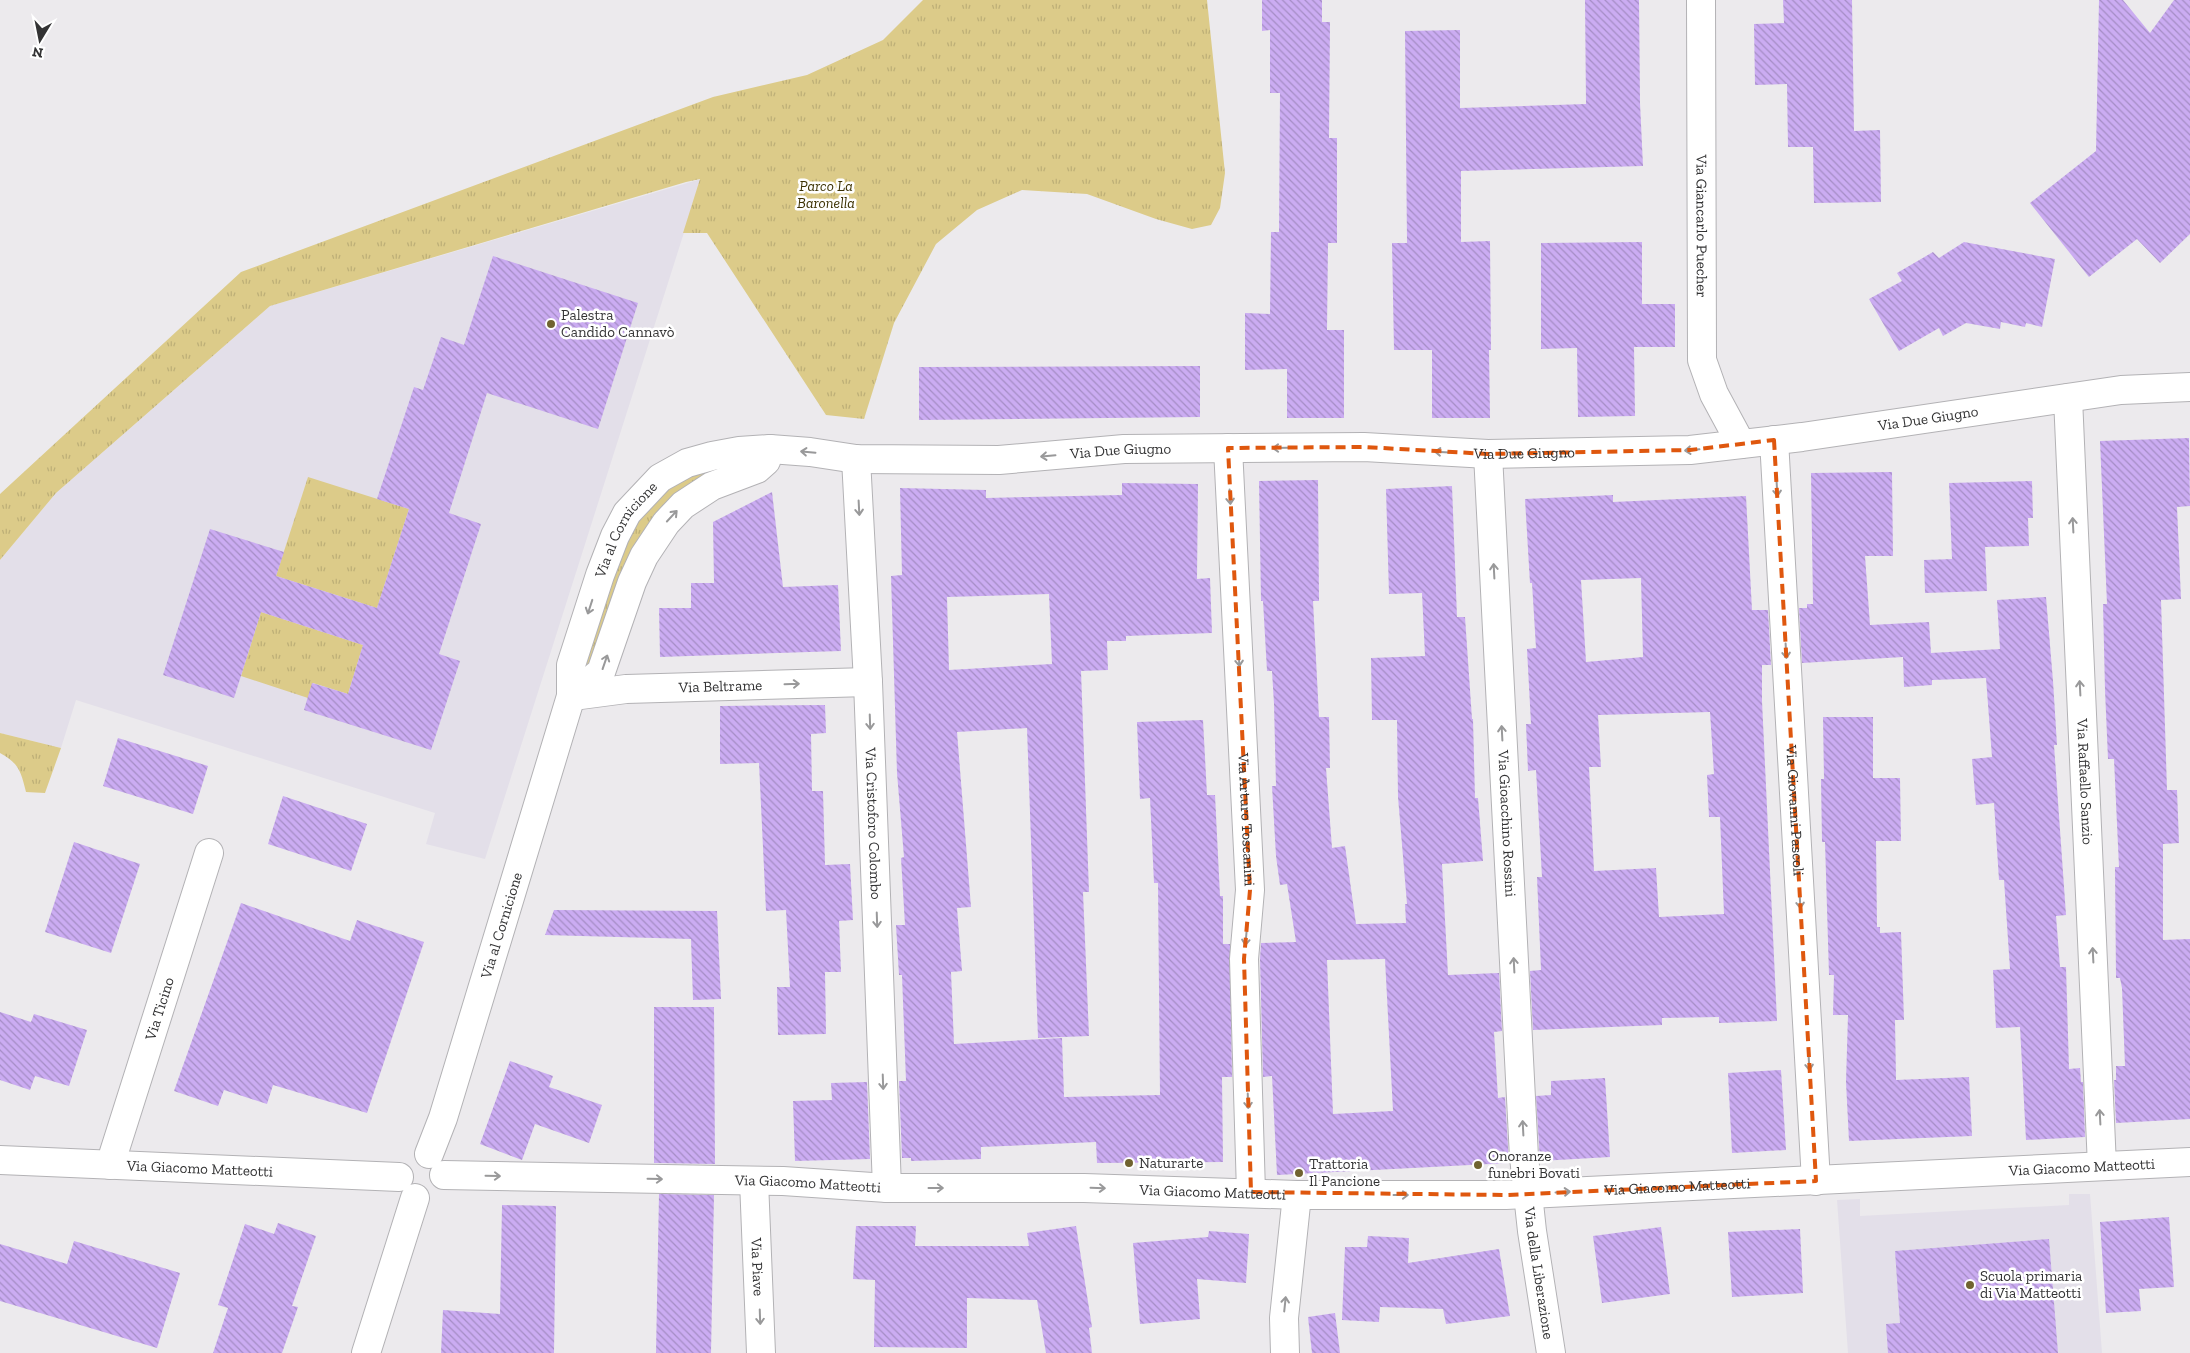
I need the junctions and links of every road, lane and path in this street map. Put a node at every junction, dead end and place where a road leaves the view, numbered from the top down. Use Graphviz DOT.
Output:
graph roads {
  1 [pos="1701,0"];
  2 [pos="2190,387"];
  3 [pos="2068,398"];
  4 [pos="1774,440"];
  5 [pos="1740,444"];
  6 [pos="1228,448"];
  7 [pos="770,449"];
  8 [pos="1488,454"];
  9 [pos="856,459"];
  10 [pos="868,682"];
  11 [pos="571,696"];
  12 [pos="209,853"];
  13 [pos="0,1160"];
  14 [pos="2190,1162"];
  15 [pos="437,1164"];
  16 [pos="110,1165"];
  17 [pos="2102,1166"];
  18 [pos="754,1180"];
  19 [pos="1816,1181"];
  20 [pos="407,1188"];
  21 [pos="887,1188"];
  22 [pos="1251,1192"];
  23 [pos="1528,1194"];
  24 [pos="1297,1195"];
  25 [pos="366,1353"];
  26 [pos="761,1353"];
  27 [pos="1285,1353"];
  28 [pos="1551,1353"];
  1 -- 5 [label="street, Via Giancarlo Puecher"];
  2 -- 3 [label="street, Via Due Giugno"];
  3 -- 4 [label="street, Via Due Giugno"];
  17 -- 3 [label="street, Via Raffaello Sanzio, one-way"];
  4 -- 5 [label="street, Via Due Giugno"];
  4 -- 19 [label="street, Via Giovanni Pascoli, one-way"];
  5 -- 8 [label="street, Via Due Giugno, one-way"];
  8 -- 6 [label="street, Via Due Giugno, one-way"];
  6 -- 9 [label="street, Via Due Giugno, one-way"];
  6 -- 22 [label="street, Via Arturo Toscanini, one-way"];
  9 -- 7 [label="street, Via al Cornicione, one-way"];
  11 -- 7 [label="street, Via al Cornicione, one-way"];
  7 -- 11 [label="street, Via al Cornicione, one-way"];
  23 -- 8 [label="street, Via Gioacchino Rossini, one-way"];
  9 -- 10 [label="street, Via Cristoforo Colombo, one-way"];
  11 -- 10 [label="street, Via Beltrame, one-way"];
  10 -- 21 [label="street, Via Cristoforo Colombo, one-way"];
  11 -- 15 [label="street, Via al Cornicione"];
  12 -- 16 [label="street, Via Ticino"];
  13 -- 16 [label="street, Via Giacomo Matteotti"];
  14 -- 17 [label="street, Via Giacomo Matteotti"];
  15 -- 18 [label="street, Via Giacomo Matteotti, one-way"];
  15 -- 20 [label="street"];
  15 -- 20 [label="street"];
  16 -- 20 [label="street, Via Giacomo Matteotti"];
  17 -- 19 [label="street, Via Giacomo Matteotti"];
  18 -- 21 [label="street, Via Giacomo Matteotti"];
  18 -- 26 [label="street, Via Piave, one-way"];
  23 -- 19 [label="street, Via Giacomo Matteotti, one-way"];
  20 -- 25 [label="street"];
  21 -- 22 [label="street, Via Giacomo Matteotti, one-way"];
  22 -- 24 [label="street, Via Giacomo Matteotti"];
  24 -- 23 [label="street, Via Giacomo Matteotti, one-way"];
  23 -- 28 [label="street, Via della Liberazione"];
  27 -- 24 [label="street, one-way"];
}
